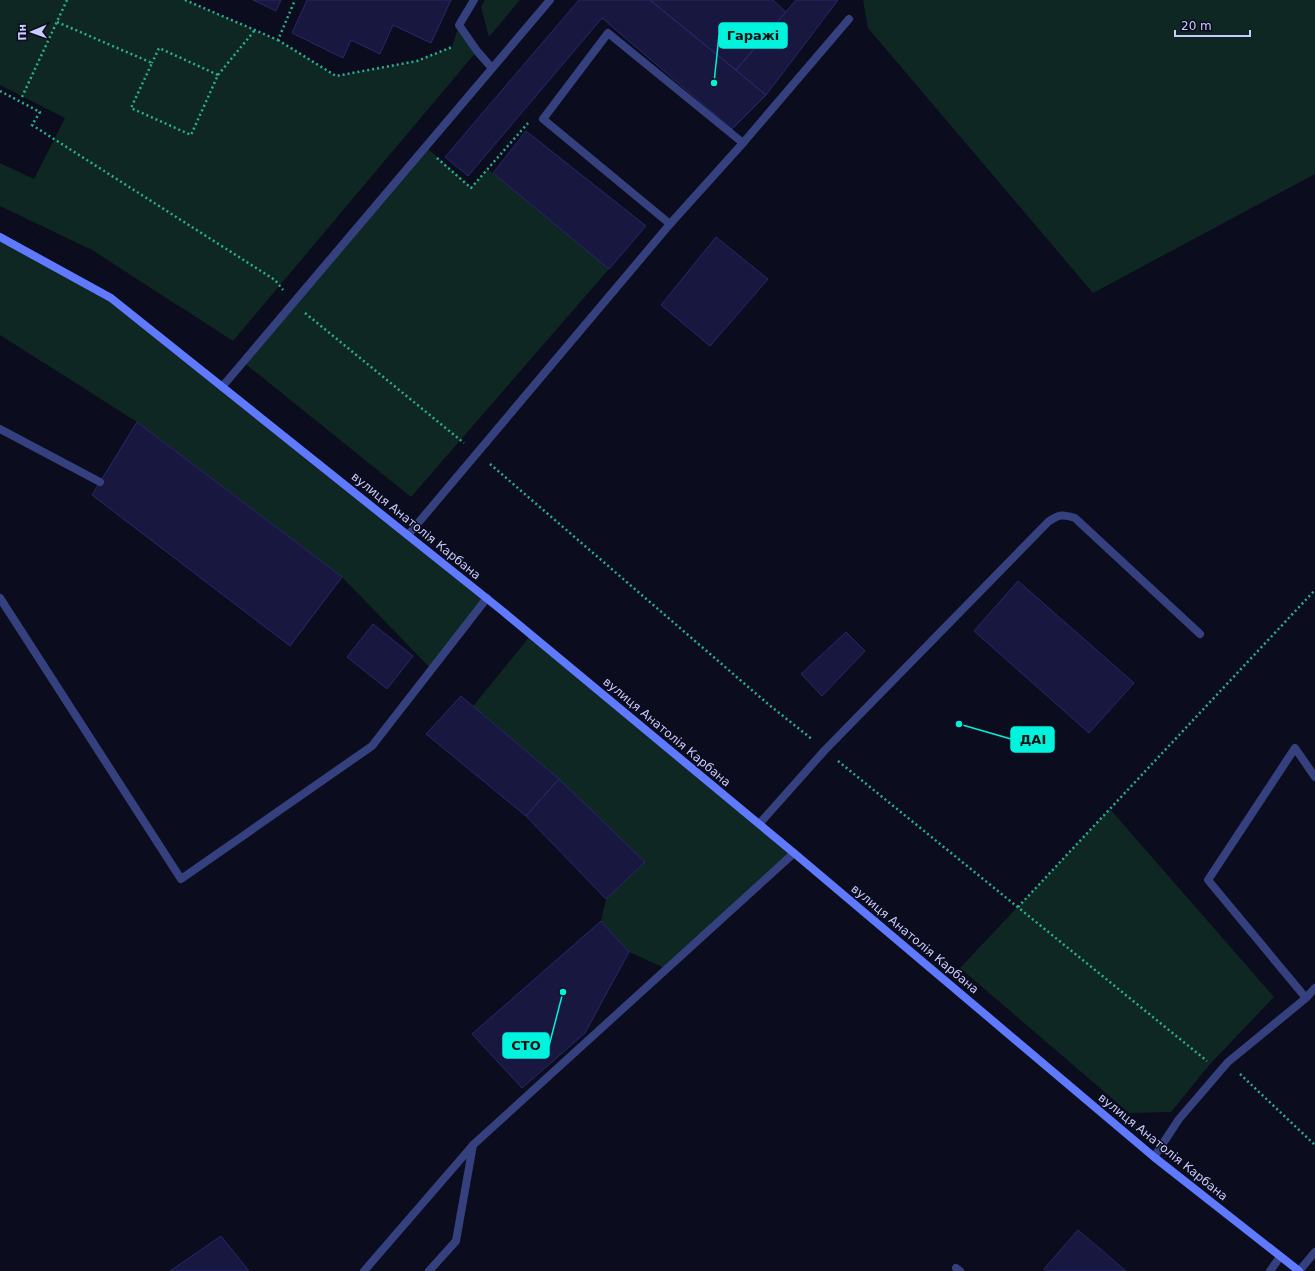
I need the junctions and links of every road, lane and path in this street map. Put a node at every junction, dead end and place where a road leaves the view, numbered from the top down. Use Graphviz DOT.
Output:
graph roads {
  1 [pos="67,0"];
  2 [pos="185,0"];
  3 [pos="295,0"];
  4 [pos="474,0"];
  5 [pos="550,0"];
  6 [pos="849,19"];
  7 [pos="58,22"];
  8 [pos="459,25"];
  9 [pos="255,30"];
  10 [pos="278,40"];
  11 [pos="152,63"];
  12 [pos="492,68"];
  13 [pos="218,75"];
  14 [pos="0,91"];
  15 [pos="22,97"];
  16 [pos="543,119"];
  17 [pos="743,143"];
  18 [pos="426,147"];
  19 [pos="670,224"];
  20 [pos="0,237"];
  21 [pos="293,303"];
  22 [pos="222,387"];
  23 [pos="0,429"];
  24 [pos="477,453"];
  25 [pos="100,482"];
  26 [pos="408,535"];
  27 [pos="1315,590"];
  28 [pos="0,598"];
  29 [pos="487,598"];
  30 [pos="1200,634"];
  31 [pos="825,750"];
  32 [pos="1315,777"];
  33 [pos="759,824"];
  34 [pos="794,853"];
  35 [pos="1018,907"];
  36 [pos="1315,988"];
  37 [pos="1306,998"];
  38 [pos="1228,1062"];
  39 [pos="473,1145"];
  40 [pos="1315,1145"];
  41 [pos="1154,1157"];
  42 [pos="1315,1252"];
  43 [pos="1280,1257"];
  44 [pos="364,1271"];
  45 [pos="429,1271"];
  46 [pos="1270,1271"];
  47 [pos="1299,1271"];
  1 -- 7 [label="path"];
  2 -- 9 [label="path"];
  3 -- 10 [label="path"];
  4 -- 8 [label="street"];
  5 -- 12 [label="street"];
  6 -- 17 [label="street"];
  7 -- 11 [label="path"];
  7 -- 15 [label="path"];
  8 -- 10 [label="path"];
  8 -- 12 [label="street"];
  9 -- 10 [label="path"];
  9 -- 13 [label="path"];
  11 -- 13 [label="path"];
  11 -- 13 [label="path"];
  12 -- 18 [label="street"];
  14 -- 21 [label="path"];
  16 -- 17 [label="street"];
  16 -- 18 [label="path"];
  16 -- 19 [label="street"];
  17 -- 19 [label="street"];
  18 -- 21 [label="street"];
  19 -- 24 [label="street"];
  20 -- 22 [label="street, вулиця Анатолія Карбана"];
  21 -- 22 [label="street"];
  21 -- 24 [label="path"];
  22 -- 26 [label="street, вулиця Анатолія Карбана"];
  23 -- 25 [label="street"];
  24 -- 26 [label="street"];
  24 -- 31 [label="path"];
  26 -- 29 [label="street, вулиця Анатолія Карбана"];
  27 -- 35 [label="path"];
  28 -- 29 [label="street"];
  29 -- 33 [label="street, вулиця Анатолія Карбана"];
  30 -- 31 [label="street"];
  31 -- 33 [label="street"];
  31 -- 35 [label="path"];
  32 -- 37 [label="street"];
  33 -- 34 [label="street, вулиця Анатолія Карбана"];
  34 -- 39 [label="street"];
  34 -- 41 [label="street, вулиця Анатолія Карбана"];
  35 -- 38 [label="path"];
  36 -- 37 [label="street"];
  37 -- 38 [label="street"];
  38 -- 40 [label="path"];
  38 -- 41 [label="street"];
  39 -- 44 [label="street"];
  39 -- 45 [label="street"];
  41 -- 43 [label="street, вулиця Анатолія Карбана"];
  42 -- 47 [label="street"];
  43 -- 46 [label="street"];
  43 -- 47 [label="street, вулиця Анатолія Карбана"];
}
